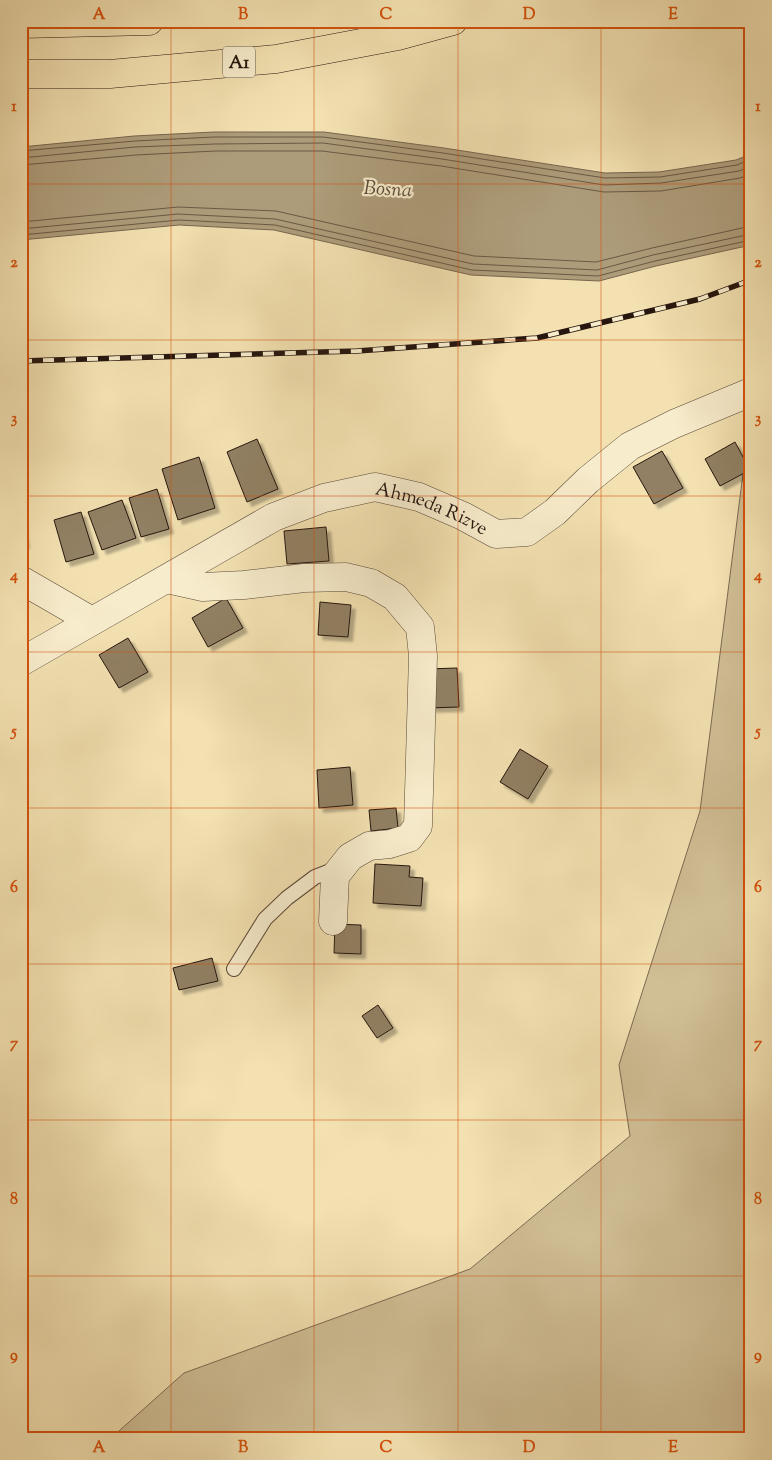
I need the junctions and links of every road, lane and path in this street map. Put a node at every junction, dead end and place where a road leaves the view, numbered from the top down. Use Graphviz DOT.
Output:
graph roads {
  1 [pos="149,21"];
  2 [pos="453,21"];
  3 [pos="21,24"];
  4 [pos="21,74"];
  5 [pos="751,392"];
  6 [pos="167,579"];
  7 [pos="21,580"];
  8 [pos="92,621"];
  9 [pos="21,662"];
  10 [pos="343,866"];
  11 [pos="333,921"];
  12 [pos="234,969"];
  1 -- 3 [label="highway"];
  2 -- 4 [label="highway, A1"];
  5 -- 6 [label="street, Ahmeda Rizve"];
  6 -- 8 [label="street, Ahmeda Rizve"];
  6 -- 10 [label="street"];
  7 -- 8 [label="street"];
  8 -- 9 [label="street, Ahmeda Rizve"];
  10 -- 11 [label="street"];
  10 -- 12 [label="lane"];
}
